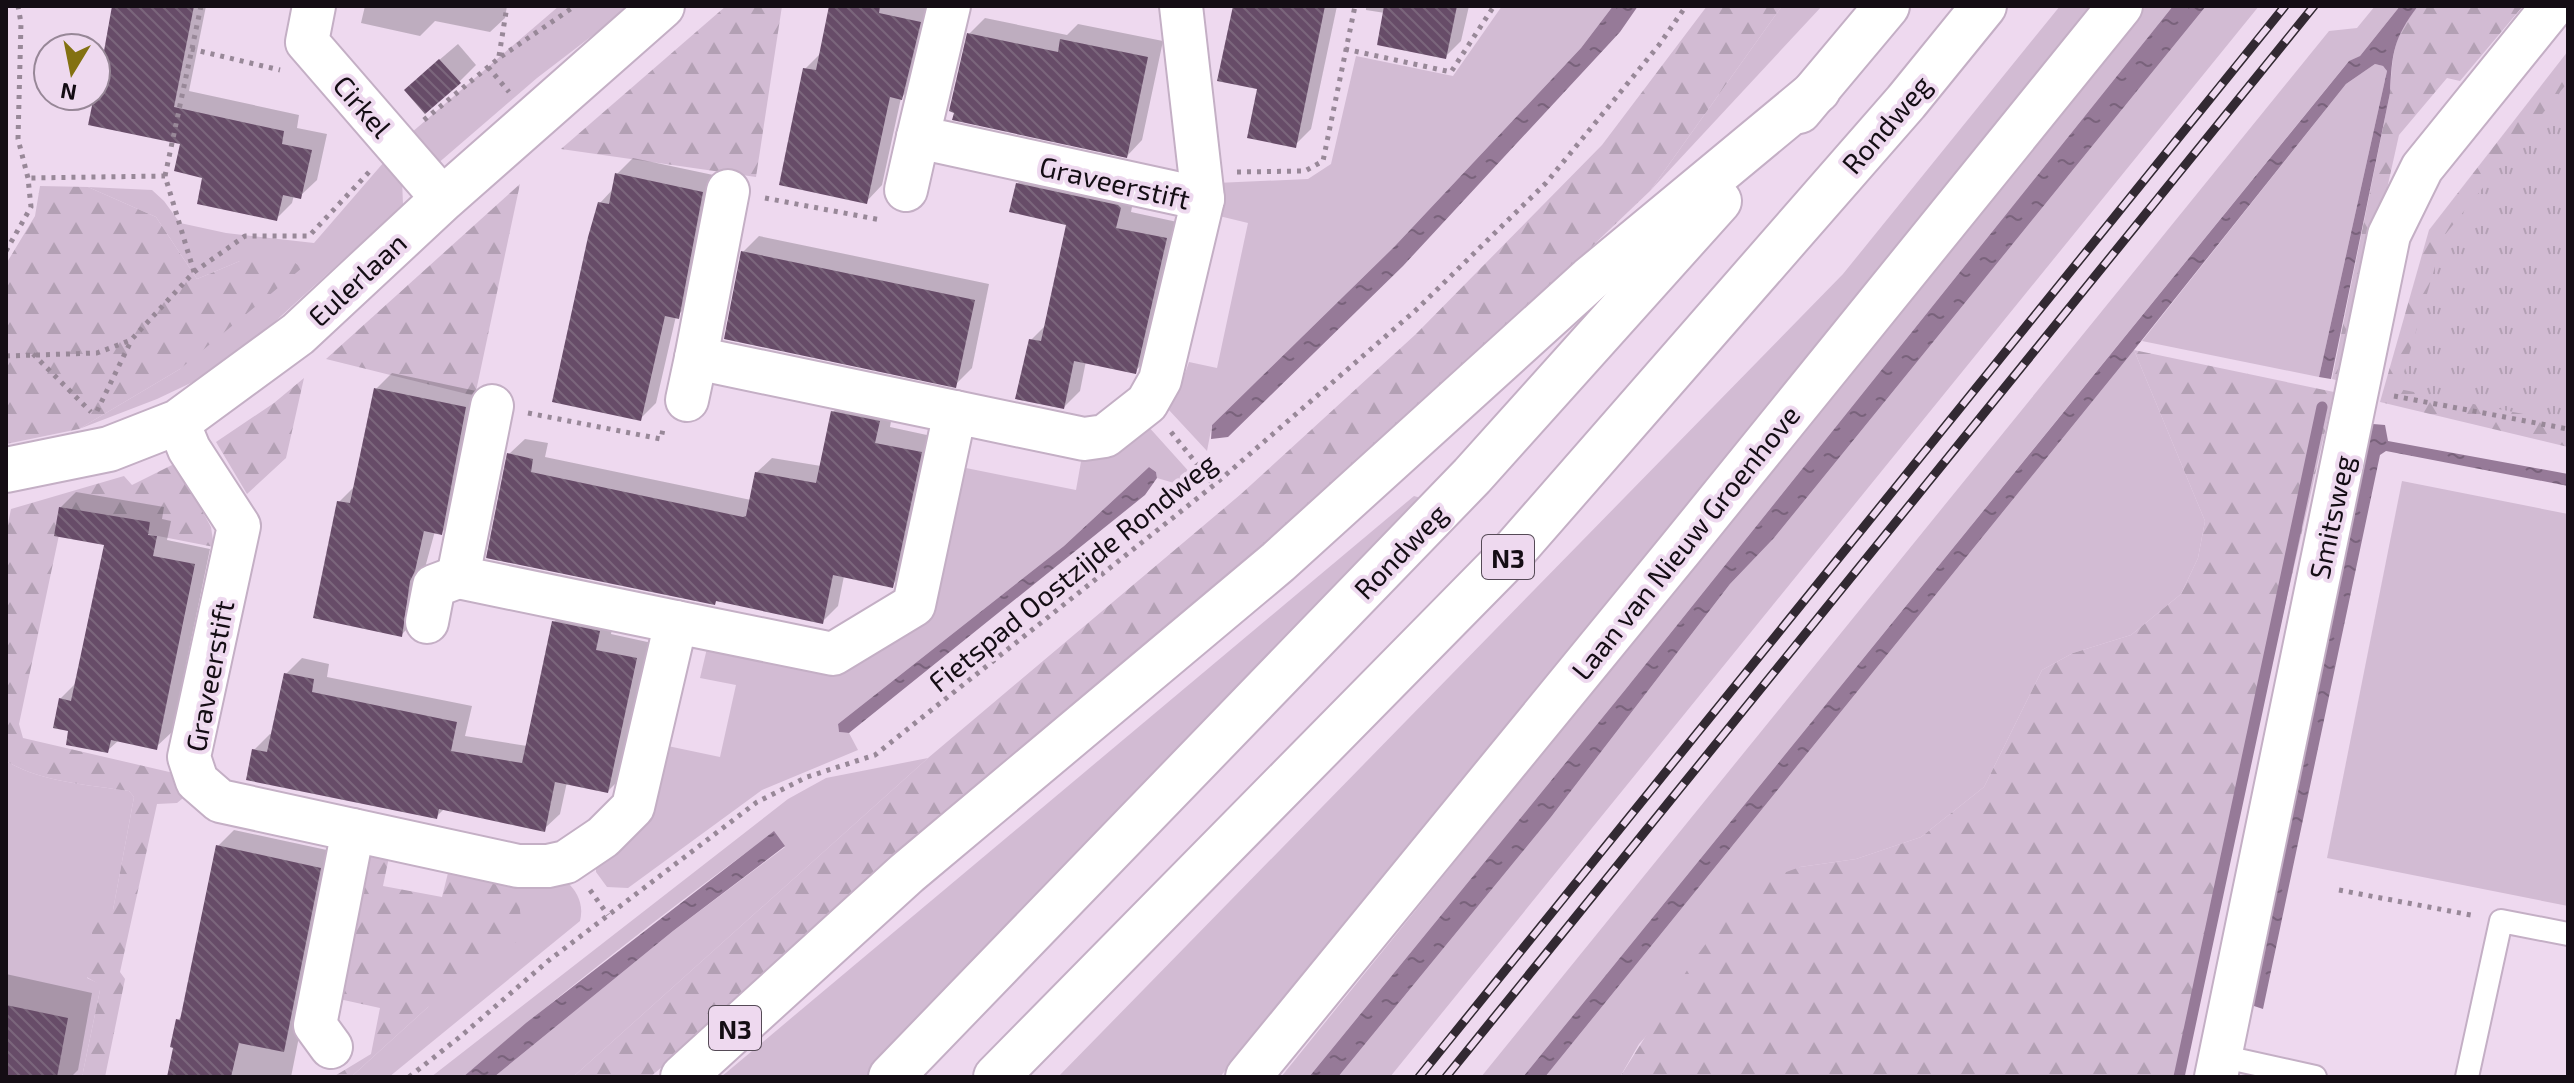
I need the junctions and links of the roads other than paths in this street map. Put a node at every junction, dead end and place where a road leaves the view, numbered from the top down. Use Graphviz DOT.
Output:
graph roads {
  1 [pos="314,6"];
  2 [pos="662,6"];
  3 [pos="949,6"];
  4 [pos="1181,6"];
  5 [pos="1887,6"];
  6 [pos="1984,6"];
  7 [pos="2120,6"];
  8 [pos="2553,6"];
  9 [pos="1818,90"];
  10 [pos="918,137"];
  11 [pos="1201,186"];
  12 [pos="906,190"];
  13 [pos="728,191"];
  14 [pos="443,199"];
  15 [pos="696,358"];
  16 [pos="687,400"];
  17 [pos="492,406"];
  18 [pos="955,412"];
  19 [pos="178,422"];
  20 [pos="6,470"];
  21 [pos="458,577"];
  22 [pos="427,622"];
  23 [pos="676,622"];
  24 [pos="353,830"];
  25 [pos="2568,934"];
  26 [pos="331,1047"];
  27 [pos="2218,1067"];
  28 [pos="683,1077"];
  29 [pos="891,1077"];
  30 [pos="996,1077"];
  31 [pos="1248,1077"];
  32 [pos="2315,1077"];
  33 [pos="2467,1077"];
  1 -- 14 [label="street, Cirkel"];
  2 -- 14 [label="main road, Eulerlaan"];
  3 -- 10 [label="street"];
  4 -- 11 [label="street"];
  5 -- 9 [label="main road, Rondweg / N3"];
  6 -- 30 [label="main road, Rondweg / N3"];
  7 -- 31 [label="main road, Laan van Nieuw Groenhove"];
  8 -- 27 [label="street, Smitsweg"];
  9 -- 28 [label="main road, N3"];
  9 -- 29 [label="main road, Rondweg / N3"];
  10 -- 11 [label="street, Graveerstift"];
  10 -- 12 [label="street"];
  11 -- 18 [label="street, Graveerstift"];
  13 -- 15 [label="street"];
  14 -- 19 [label="main road, Eulerlaan"];
  15 -- 16 [label="street"];
  15 -- 18 [label="street, Graveerstift"];
  17 -- 21 [label="street"];
  18 -- 23 [label="street"];
  19 -- 20 [label="main road, Eulerlaan"];
  19 -- 24 [label="street, Graveerstift"];
  21 -- 22 [label="street"];
  21 -- 23 [label="street"];
  23 -- 24 [label="street, Graveerstift"];
  24 -- 26 [label="street"];
  25 -- 33 [label="lane"];
  27 -- 32 [label="lane"];
}
